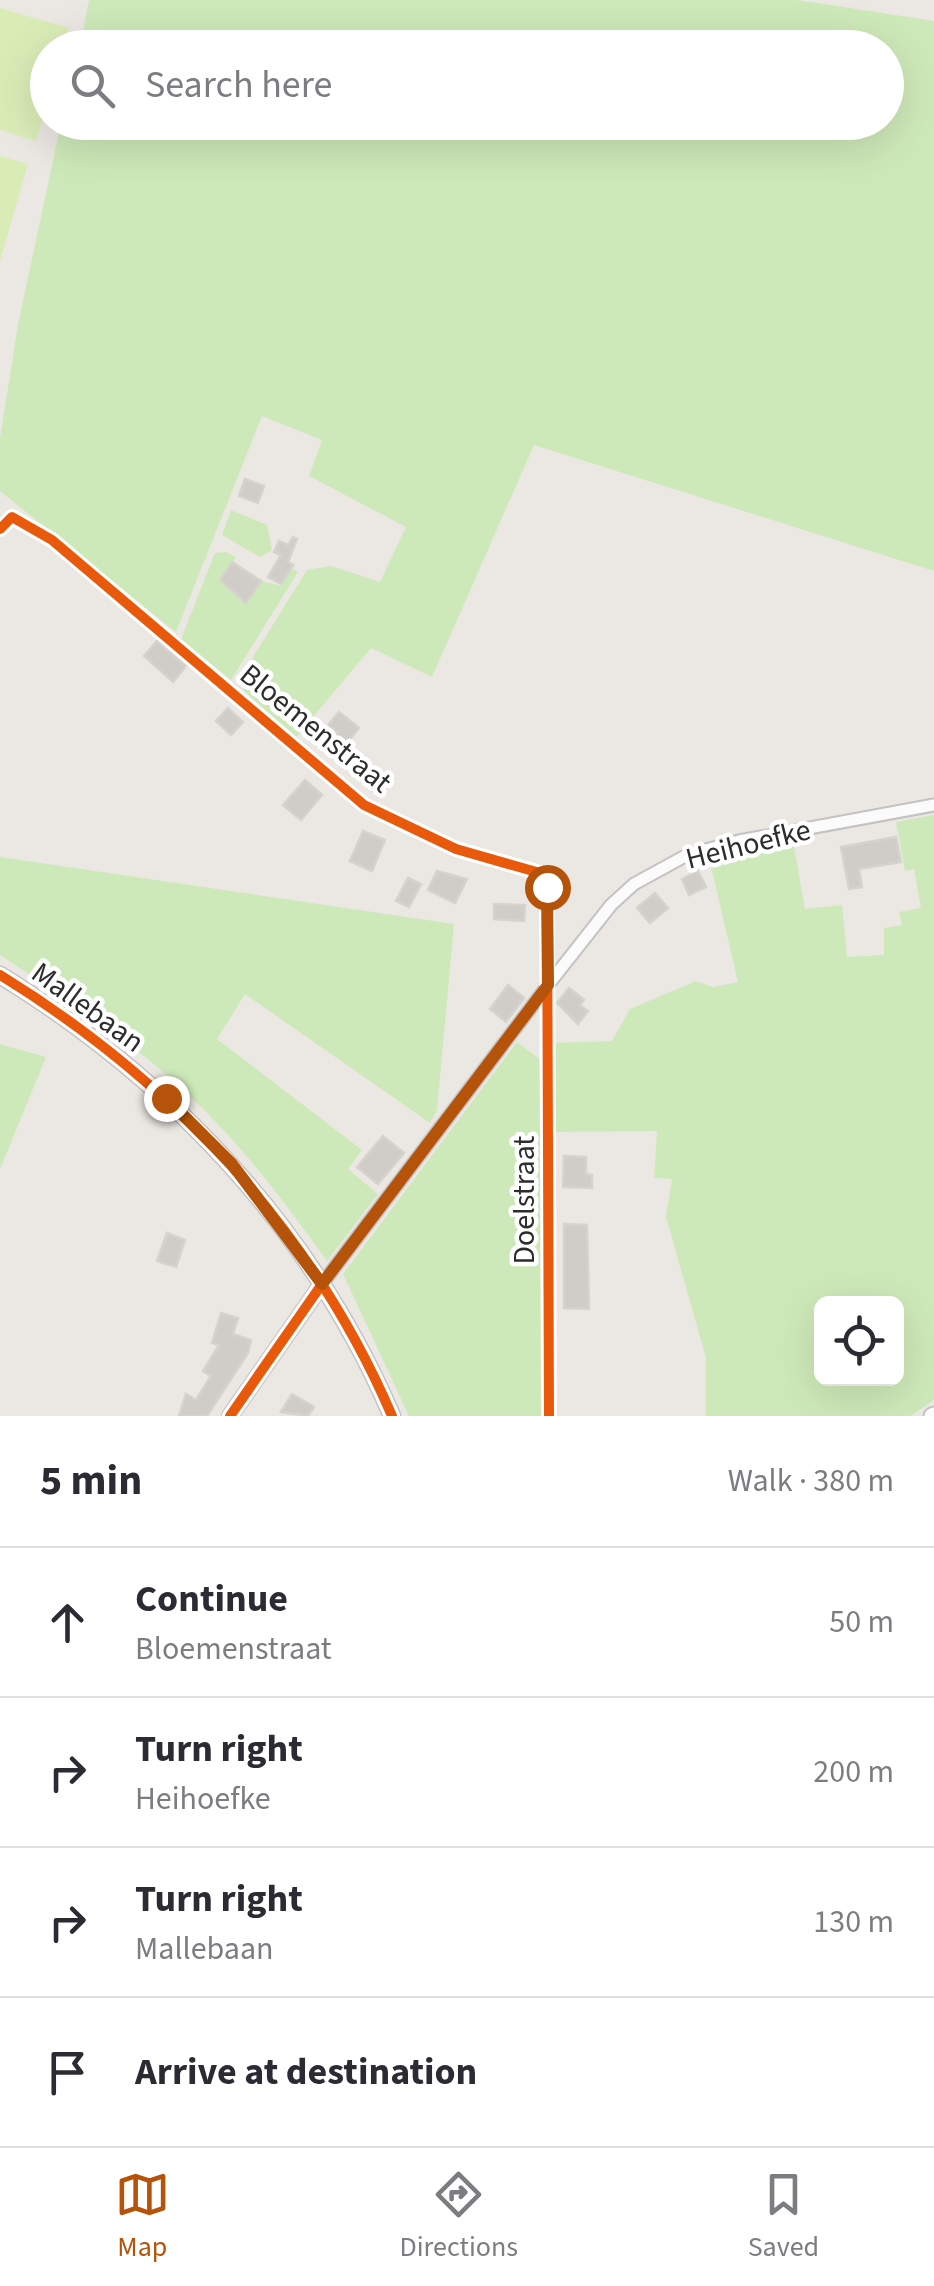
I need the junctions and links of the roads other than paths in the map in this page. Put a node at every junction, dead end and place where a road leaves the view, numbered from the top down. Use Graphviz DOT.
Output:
graph roads {
  1 [pos="0,529"];
  2 [pos="934,805"];
  3 [pos="0,975"];
  4 [pos="548,985"];
  5 [pos="322,1284"];
  6 [pos="230,1416"];
  7 [pos="392,1416"];
  8 [pos="549,1416"];
  1 -- 4 [label="street, Bloemenstraat"];
  2 -- 4 [label="street, Heihoefke"];
  3 -- 5 [label="main road, Mallebaan"];
  4 -- 5 [label="street, Heihoefke"];
  4 -- 8 [label="street, Doelstraat"];
  5 -- 6 [label="street, Heihoefke"];
  5 -- 7 [label="main road, Mallebaan"];
}
